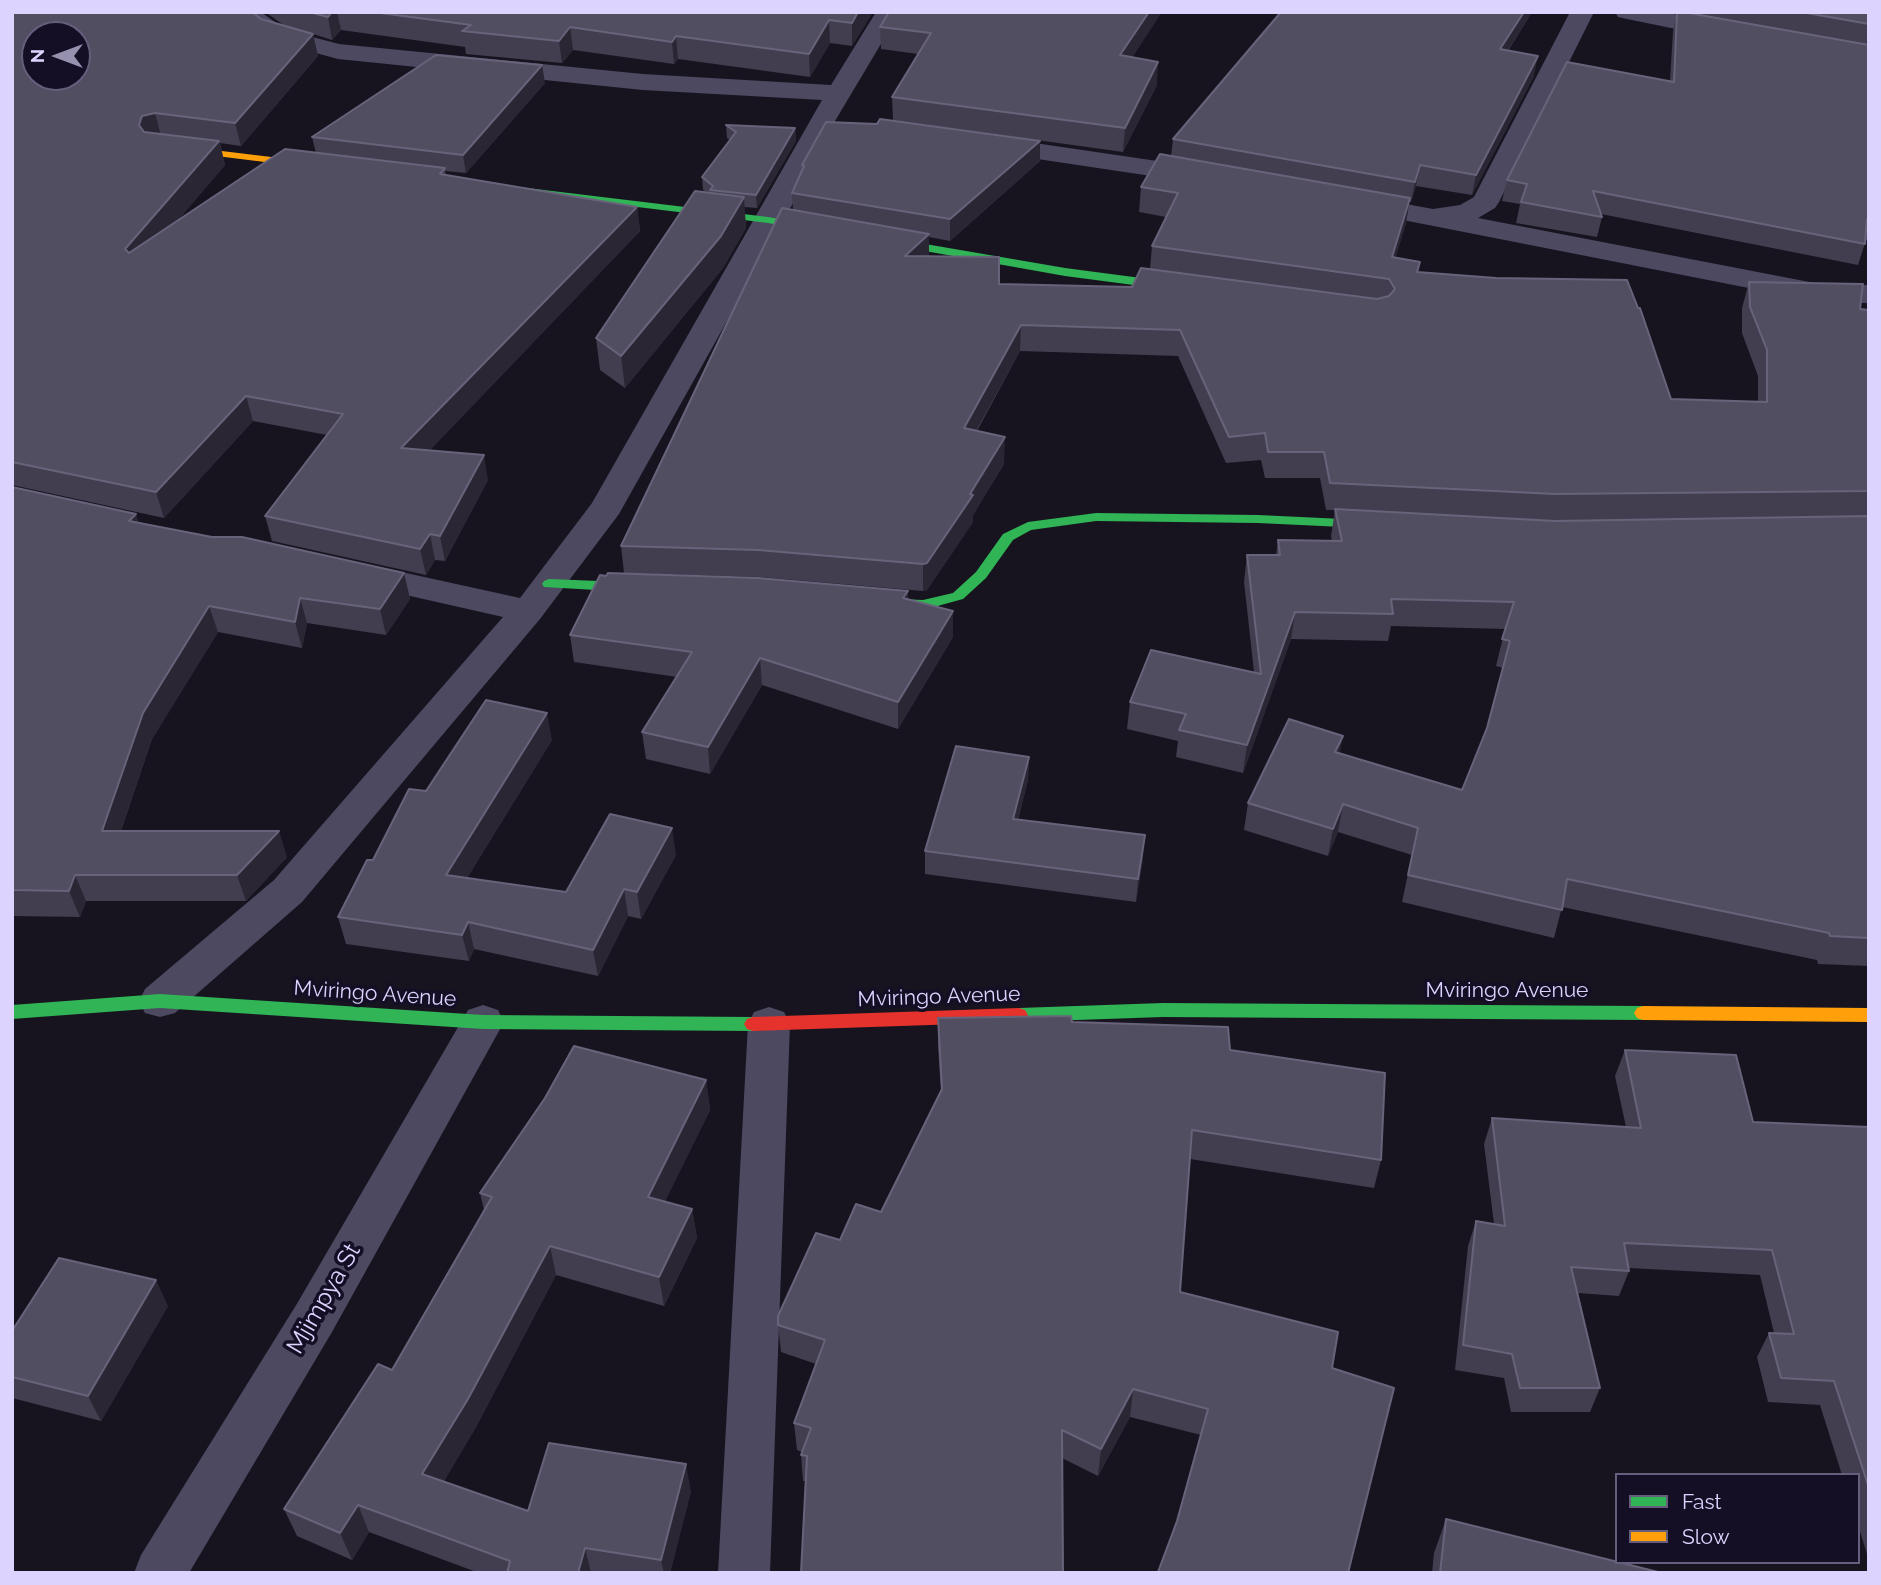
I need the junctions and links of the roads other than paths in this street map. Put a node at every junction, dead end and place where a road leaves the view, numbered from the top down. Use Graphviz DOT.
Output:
graph roads {
  1 [pos="244,12"];
  2 [pos="888,12"];
  3 [pos="1581,12"];
  4 [pos="1627,12"];
  5 [pos="1738,12"];
  6 [pos="1721,32"];
  7 [pos="1748,36"];
  8 [pos="837,113"];
  9 [pos="958,140"];
  10 [pos="161,147"];
  11 [pos="341,168"];
  12 [pos="1229,180"];
  13 [pos="506,188"];
  14 [pos="1337,199"];
  15 [pos="1433,217"];
  16 [pos="768,220"];
  17 [pos="1208,291"];
  18 [pos="1869,294"];
  19 [pos="1396,526"];
  20 [pos="325,566"];
  21 [pos="549,584"];
  22 [pos="667,588"];
  23 [pos="865,602"];
  24 [pos="528,611"];
  25 [pos="160,1001"];
  26 [pos="12,1012"];
  27 [pos="1869,1015"];
  28 [pos="484,1022"];
  29 [pos="769,1024"];
  30 [pos="160,1573"];
  31 [pos="744,1573"];
  1 -- 8 [label="street"];
  2 -- 8 [label="street"];
  3 -- 15 [label="street"];
  4 -- 6 [label="street"];
  5 -- 6 [label="street"];
  6 -- 7 [label="street"];
  8 -- 16 [label="street"];
  9 -- 12 [label="street"];
  10 -- 11 [label="street"];
  13 -- 16 [label="street"];
  14 -- 15 [label="street"];
  15 -- 18 [label="street"];
  16 -- 17 [label="street"];
  16 -- 21 [label="street"];
  19 -- 23 [label="street"];
  20 -- 24 [label="street"];
  21 -- 22 [label="street"];
  21 -- 24 [label="street"];
  24 -- 25 [label="street"];
  25 -- 26 [label="street, Mviringo Avenue"];
  25 -- 28 [label="street, Mviringo Avenue"];
  27 -- 29 [label="street, Mviringo Avenue"];
  28 -- 29 [label="street, Mviringo Avenue"];
  28 -- 30 [label="street, Mjimpya St"];
  29 -- 31 [label="street"];
}
